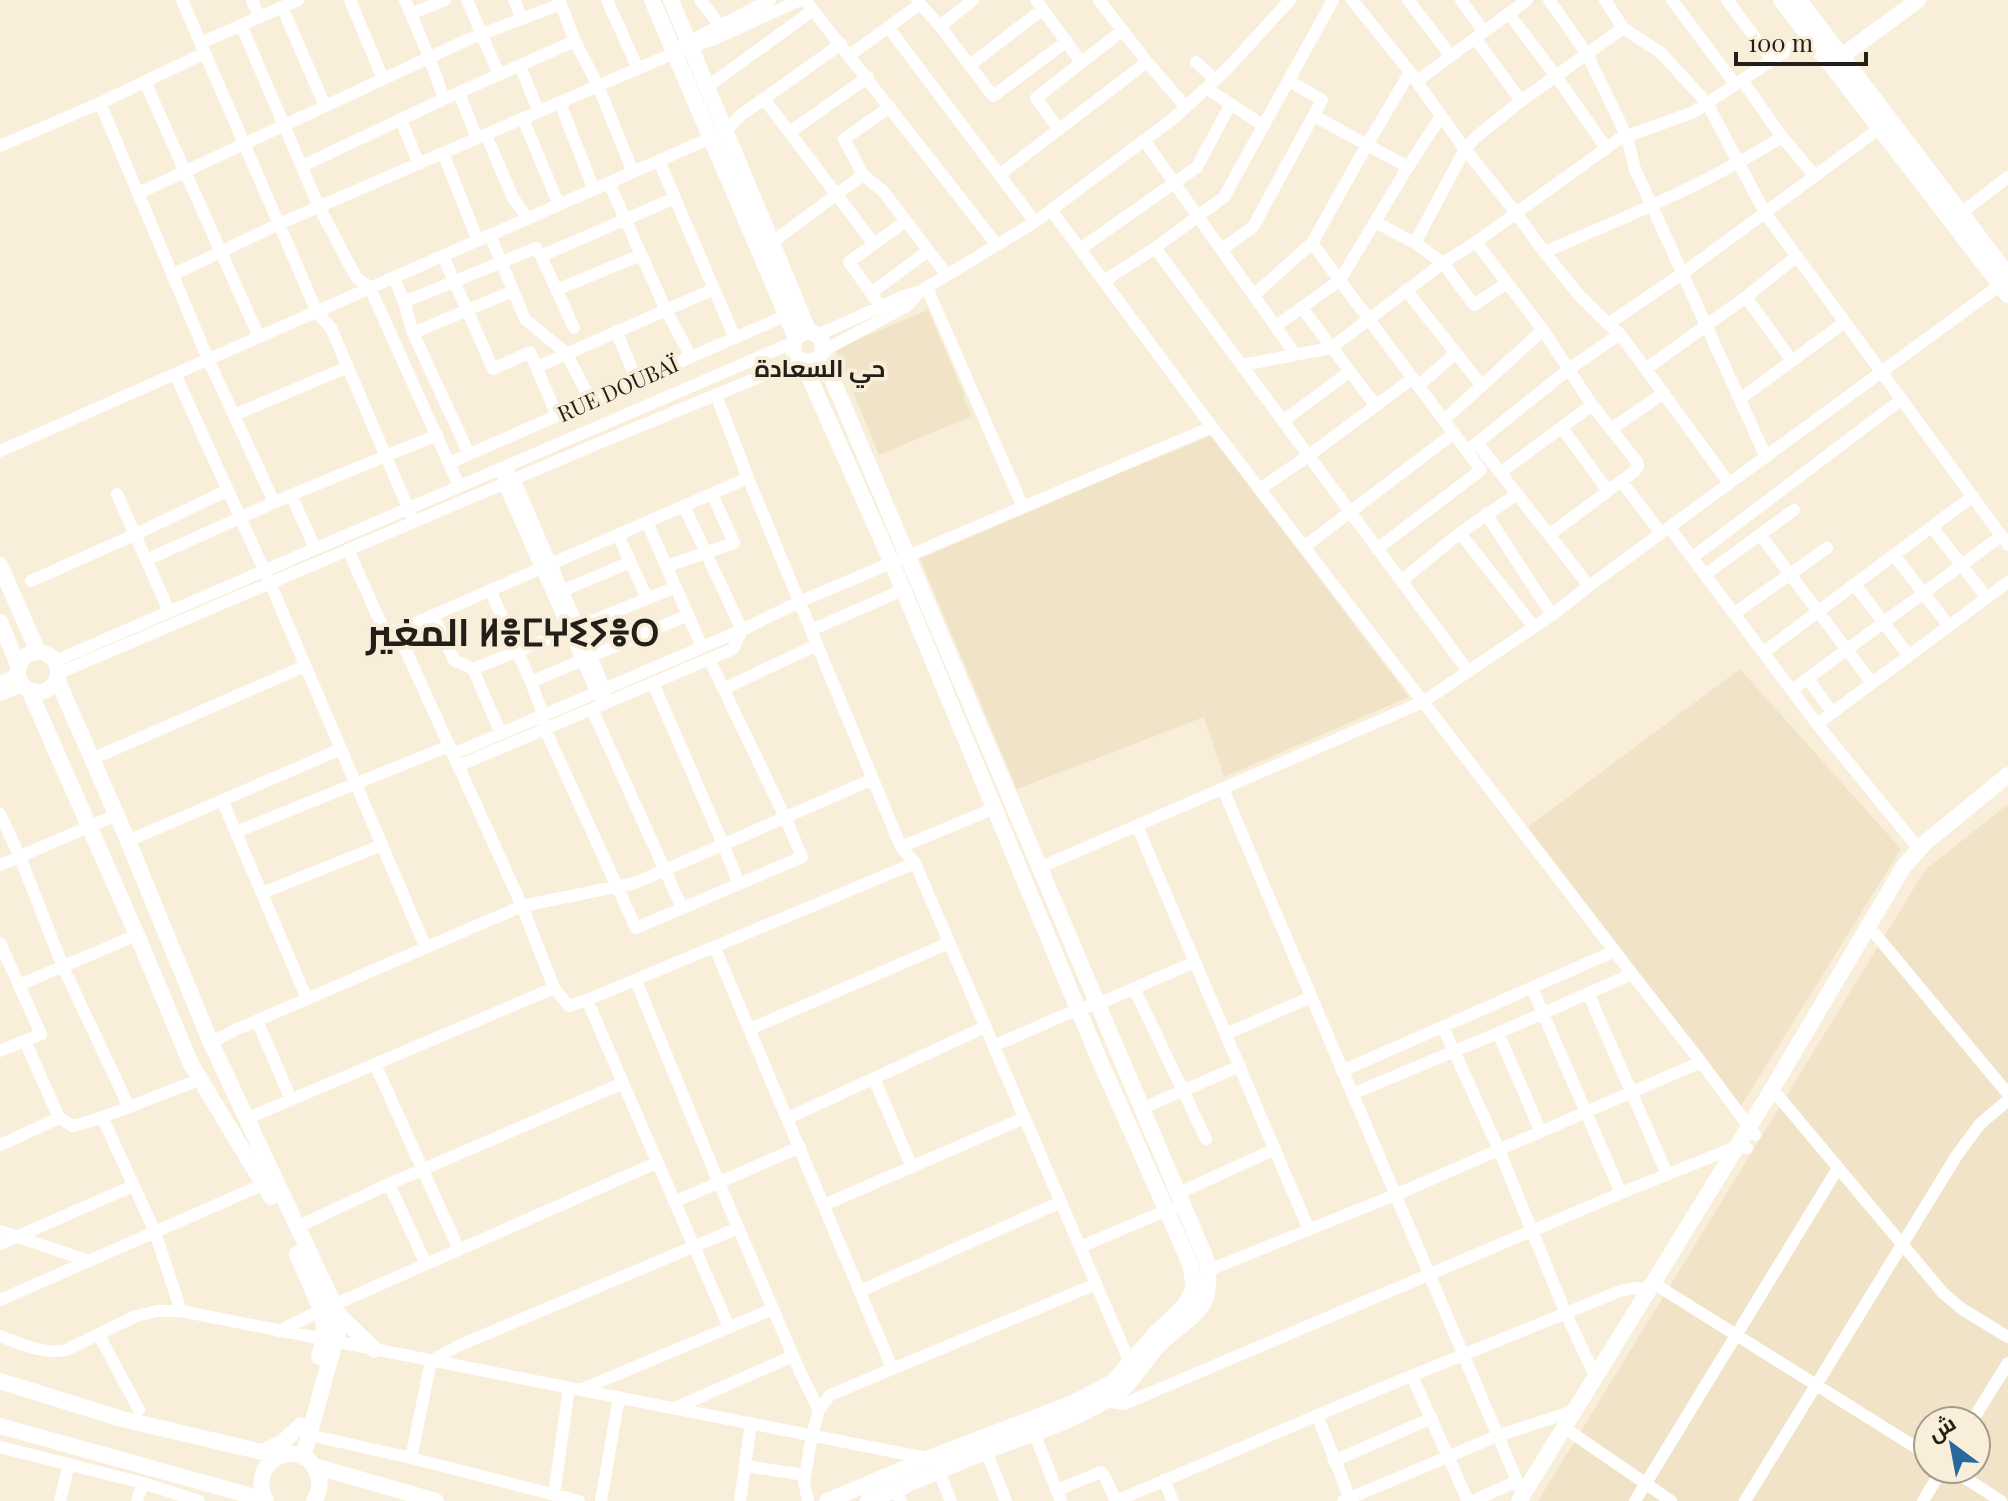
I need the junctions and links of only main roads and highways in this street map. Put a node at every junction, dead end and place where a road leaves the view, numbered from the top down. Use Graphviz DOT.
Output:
graph roads {
  1 [pos="652,0"];
  2 [pos="671,0"];
  3 [pos="1781,0"];
  4 [pos="1799,0"];
  5 [pos="1918,0"];
  6 [pos="1815,32"];
  7 [pos="684,48"];
  8 [pos="1837,61"];
  9 [pos="717,135"];
  10 [pos="2006,284"];
  11 [pos="810,342"];
  12 [pos="0,565"];
  13 [pos="0,622"];
  14 [pos="38,652"];
  15 [pos="57,671"];
  16 [pos="22,679"];
  17 [pos="2008,775"];
  18 [pos="2008,789"];
  19 [pos="211,1043"];
  20 [pos="188,1057"];
  21 [pos="224,1068"];
  22 [pos="200,1080"];
  23 [pos="1747,1139"];
  24 [pos="269,1182"];
  25 [pos="1656,1288"];
  26 [pos="332,1310"];
  27 [pos="375,1350"];
  28 [pos="0,1381"];
  29 [pos="0,1426"];
  30 [pos="305,1430"];
  31 [pos="296,1459"];
  32 [pos="1522,1494"];
  33 [pos="898,1495"];
  34 [pos="266,1501"];
  35 [pos="314,1501"];
  36 [pos="436,1501"];
  37 [pos="827,1501"];
  38 [pos="868,1501"];
  1 -- 7 [label="main road"];
  2 -- 7 [label="main road"];
  3 -- 6 [label="main road"];
  4 -- 6 [label="main road"];
  5 -- 8 [label="main road"];
  6 -- 8 [label="main road"];
  7 -- 9 [label="main road"];
  7 -- 9 [label="main road"];
  8 -- 10 [label="main road"];
  8 -- 10 [label="main road"];
  9 -- 11 [label="main road"];
  9 -- 11 [label="main road"];
  11 -- 33 [label="main road"];
  11 -- 37 [label="main road"];
  12 -- 14 [label="main road"];
  13 -- 16 [label="main road"];
  14 -- 15 [label="main road"];
  14 -- 16 [label="main road"];
  15 -- 16 [label="main road"];
  15 -- 19 [label="main road"];
  16 -- 20 [label="main road"];
  17 -- 23 [label="main road"];
  18 -- 23 [label="main road"];
  19 -- 20 [label="main road"];
  19 -- 21 [label="main road"];
  20 -- 22 [label="main road"];
  21 -- 22 [label="main road"];
  21 -- 24 [label="main road"];
  22 -- 24 [label="main road"];
  23 -- 25 [label="main road"];
  24 -- 26 [label="main road"];
  24 -- 26 [label="main road"];
  25 -- 32 [label="main road"];
  25 -- 32 [label="main road"];
  26 -- 27 [label="main road"];
  26 -- 30 [label="main road"];
  28 -- 31 [label="main road"];
  29 -- 34 [label="main road"];
  30 -- 31 [label="main road"];
  30 -- 31 [label="main road"];
  30 -- 31 [label="main road"];
  31 -- 34 [label="main road"];
  31 -- 35 [label="main road"];
  31 -- 36 [label="main road"];
  33 -- 38 [label="main road"];
}
